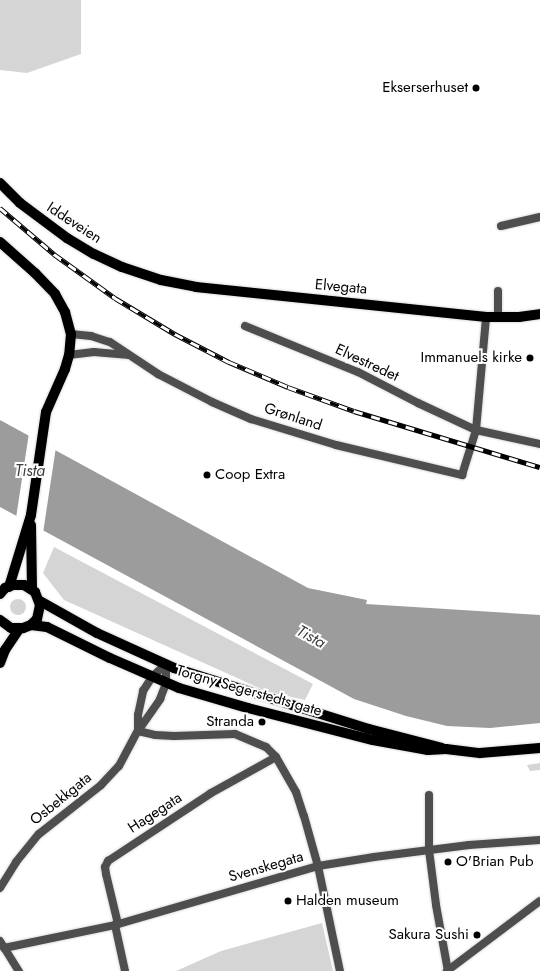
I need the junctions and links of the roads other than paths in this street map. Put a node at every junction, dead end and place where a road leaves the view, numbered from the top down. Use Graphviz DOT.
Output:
graph roads {
  1 [pos="0,183"];
  2 [pos="540,217"];
  3 [pos="501,226"];
  4 [pos="0,242"];
  5 [pos="141,274"];
  6 [pos="498,291"];
  7 [pos="540,314"];
  8 [pos="486,317"];
  9 [pos="498,317"];
  10 [pos="244,326"];
  11 [pos="71,334"];
  12 [pos="69,354"];
  13 [pos="128,355"];
  14 [pos="476,430"];
  15 [pos="540,444"];
  16 [pos="28,538"];
  17 [pos="9,586"];
  18 [pos="32,589"];
  19 [pos="0,594"];
  20 [pos="40,601"];
  21 [pos="0,620"];
  22 [pos="31,625"];
  23 [pos="19,629"];
  24 [pos="0,662"];
  25 [pos="166,664"];
  26 [pos="152,677"];
  27 [pos="166,683"];
  28 [pos="138,731"];
  29 [pos="540,748"];
  30 [pos="446,749"];
  31 [pos="276,757"];
  32 [pos="430,795"];
  33 [pos="540,840"];
  34 [pos="429,850"];
  35 [pos="318,866"];
  36 [pos="0,888"];
  37 [pos="540,901"];
  38 [pos="116,925"];
  39 [pos="2,944"];
  40 [pos="19,971"];
  41 [pos="125,971"];
  42 [pos="340,971"];
  43 [pos="448,971"];
  1 -- 5 [label="main road, Iddeveien"];
  2 -- 3 [label="street"];
  4 -- 11 [label="main road"];
  5 -- 8 [label="main road, Elvegata"];
  6 -- 9 [label="street"];
  7 -- 9 [label="main road, Elvegata"];
  8 -- 9 [label="main road, Elvegata"];
  8 -- 14 [label="street"];
  10 -- 14 [label="street, Elvestredet"];
  11 -- 12 [label="main road"];
  11 -- 13 [label="street, Grønland"];
  12 -- 13 [label="street, Grønland"];
  12 -- 16 [label="main road"];
  13 -- 14 [label="street, Grønland"];
  14 -- 15 [label="street, Elvestredet"];
  16 -- 17 [label="main road"];
  16 -- 18 [label="main road"];
  17 -- 18 [label="main road"];
  17 -- 19 [label="main road"];
  18 -- 20 [label="main road"];
  20 -- 22 [label="main road"];
  20 -- 25 [label="main road, Torgny Segerstedts gate"];
  21 -- 23 [label="main road"];
  22 -- 23 [label="main road"];
  22 -- 26 [label="main road, Torgny Segerstedts gate"];
  23 -- 24 [label="main road"];
  25 -- 26 [label="street, Osbekkgata"];
  25 -- 27 [label="street, Osbekkgata"];
  25 -- 30 [label="main road, Torgny Segerstedts gate"];
  26 -- 27 [label="main road, Torgny Segerstedts gate"];
  26 -- 28 [label="street, Osbekkgata"];
  27 -- 28 [label="street, Osbekkgata"];
  27 -- 30 [label="main road, Torgny Segerstedts gate"];
  28 -- 31 [label="street"];
  28 -- 36 [label="street, Osbekkgata"];
  29 -- 30 [label="main road, Torgny Segerstedts gate"];
  31 -- 35 [label="street"];
  31 -- 38 [label="street, Hagegata"];
  32 -- 34 [label="street"];
  33 -- 34 [label="street, Svenskegata"];
  34 -- 35 [label="street, Svenskegata"];
  34 -- 43 [label="street"];
  35 -- 38 [label="street, Svenskegata"];
  35 -- 42 [label="street"];
  37 -- 43 [label="street"];
  38 -- 39 [label="street, Svenskegata"];
  38 -- 41 [label="street, Hagegata"];
  39 -- 40 [label="street"];
}
